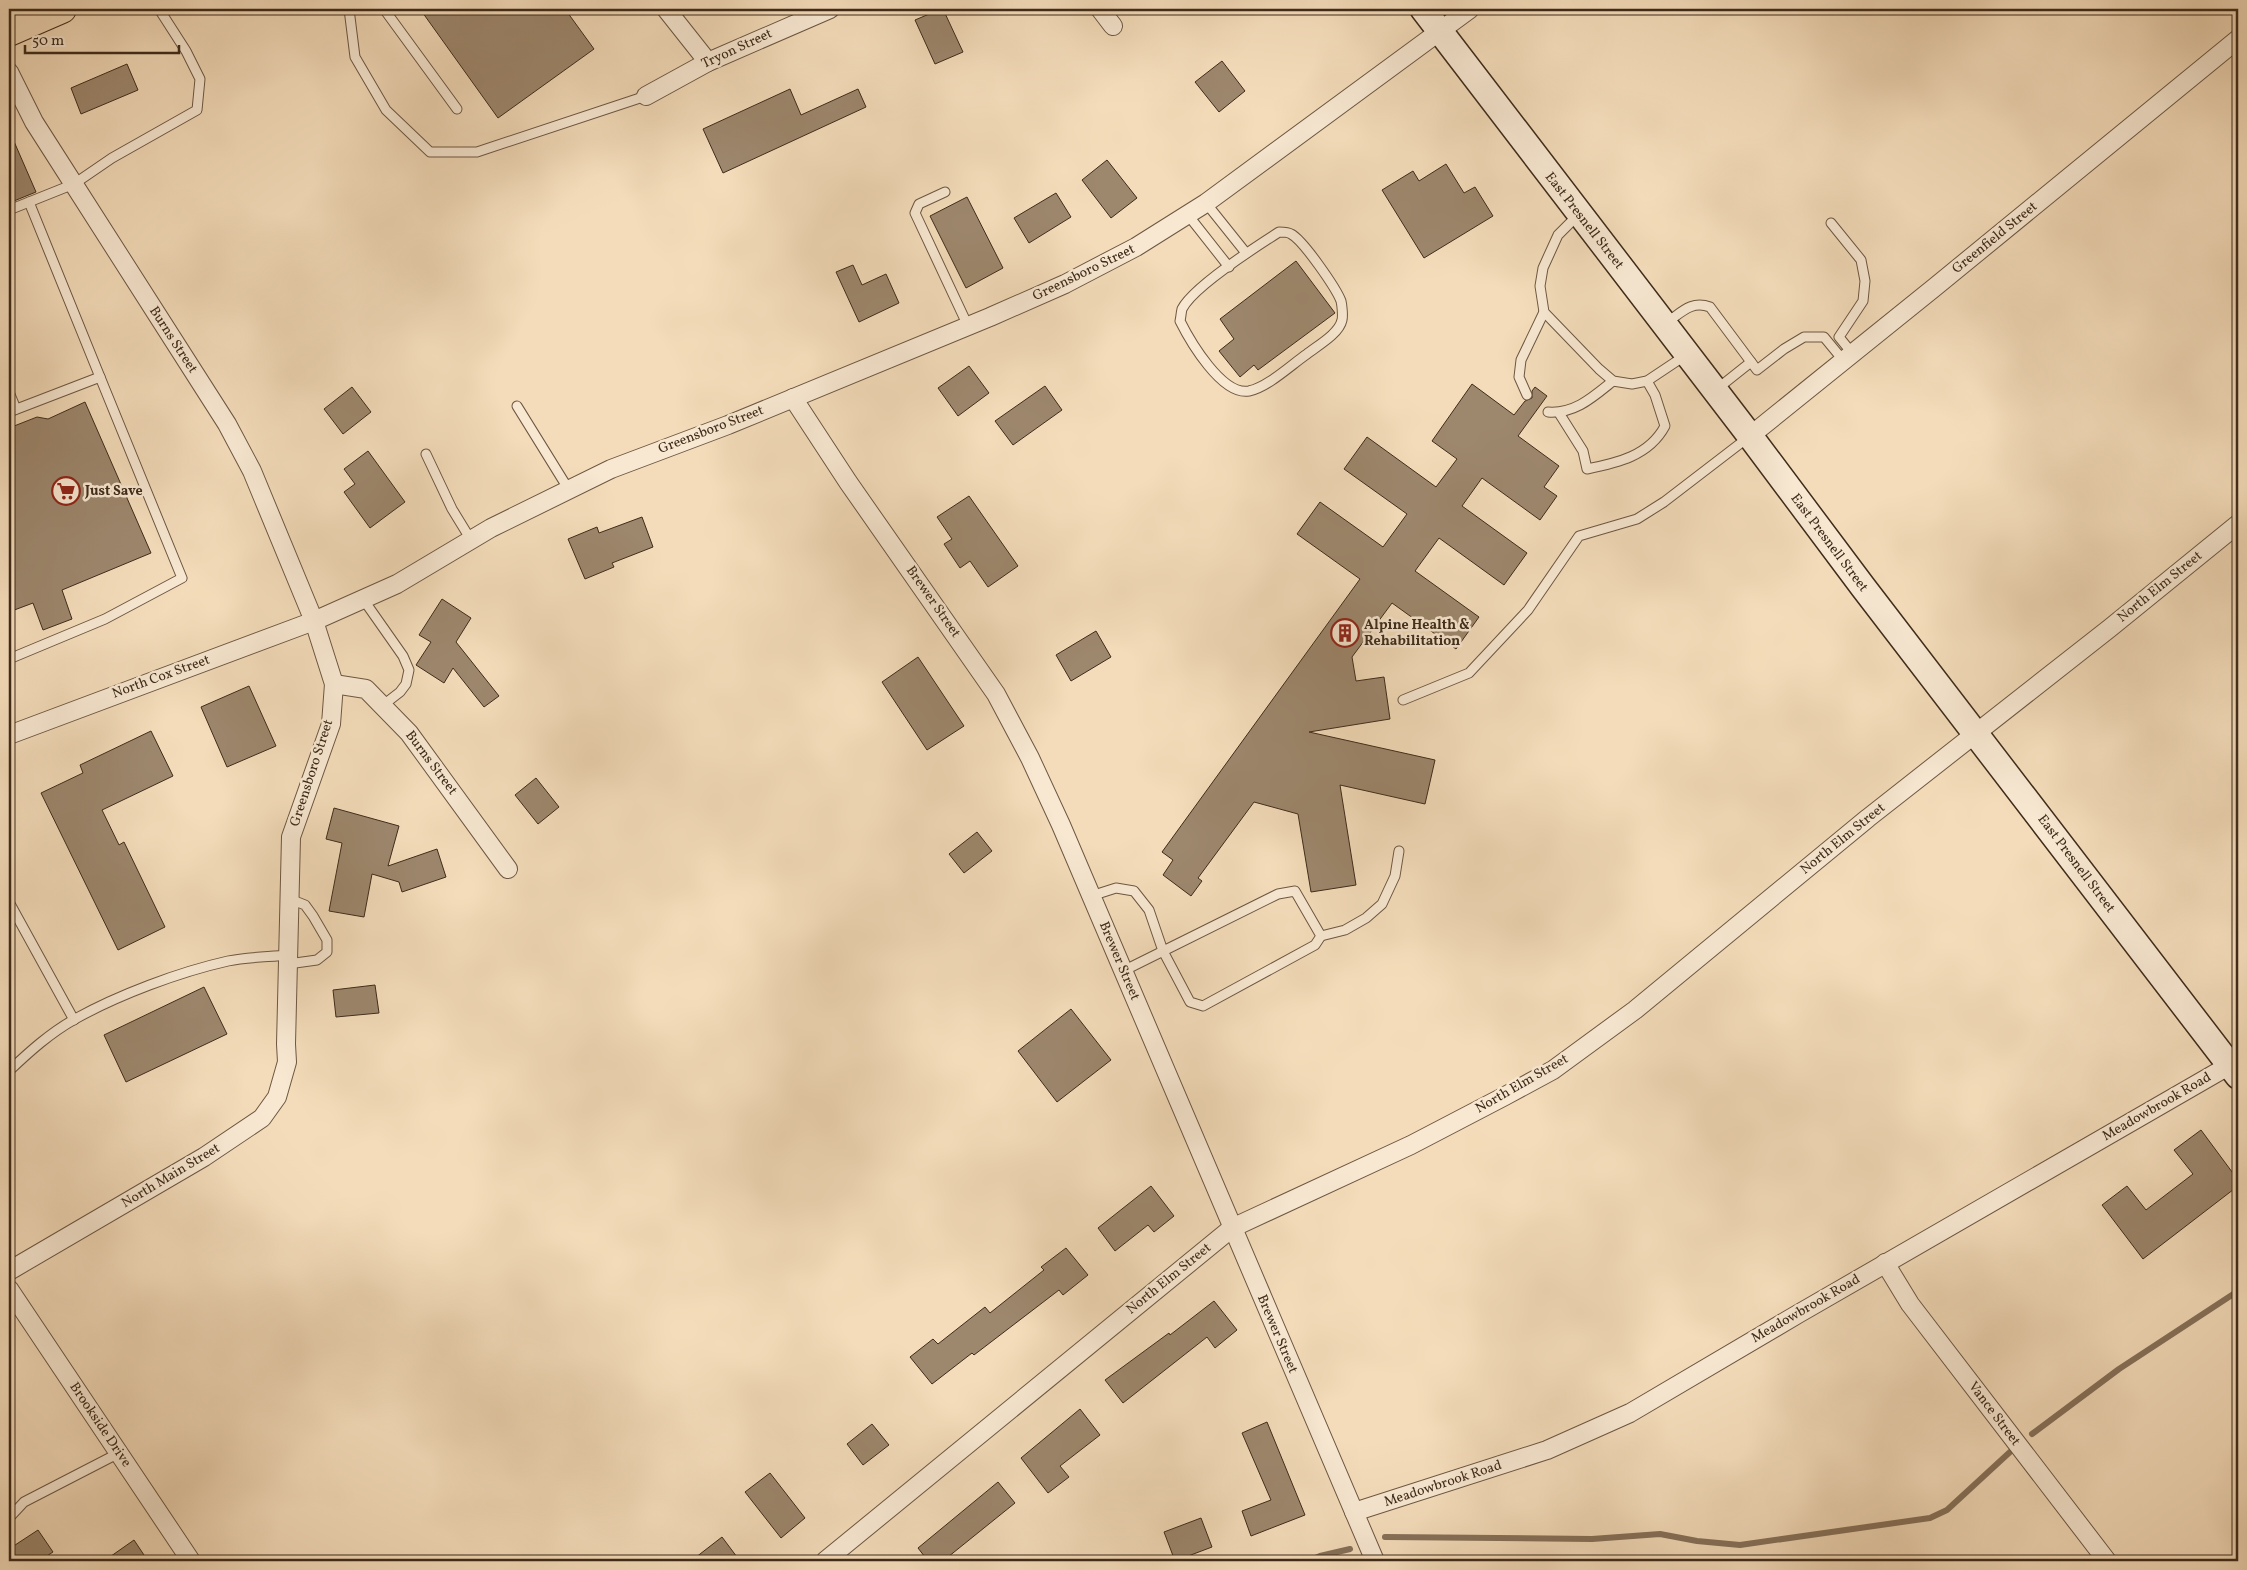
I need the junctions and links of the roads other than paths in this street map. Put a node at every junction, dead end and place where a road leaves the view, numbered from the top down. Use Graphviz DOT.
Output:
graph roads {
  1 [pos="59,9"];
  2 [pos="159,9"];
  3 [pos="349,9"];
  4 [pos="384,9"];
  5 [pos="666,9"];
  6 [pos="830,9"];
  7 [pos="1100,9"];
  8 [pos="1423,9"];
  9 [pos="1470,9"];
  10 [pos="1113,26"];
  11 [pos="9,32"];
  12 [pos="1440,32"];
  13 [pos="2238,39"];
  14 [pos="708,62"];
  15 [pos="9,72"];
  16 [pos="646,96"];
  17 [pos="456,109"];
  18 [pos="74,184"];
  19 [pos="945,192"];
  20 [pos="29,202"];
  21 [pos="1206,203"];
  22 [pos="9,210"];
  23 [pos="1579,214"];
  24 [pos="1188,215"];
  25 [pos="1831,223"];
  26 [pos="1246,253"];
  27 [pos="1229,267"];
  28 [pos="1544,312"];
  29 [pos="1664,325"];
  30 [pos="968,326"];
  31 [pos="1687,354"];
  32 [pos="1848,356"];
  33 [pos="1751,362"];
  34 [pos="100,377"];
  35 [pos="1613,381"];
  36 [pos="1647,381"];
  37 [pos="1715,390"];
  38 [pos="9,392"];
  39 [pos="1527,395"];
  40 [pos="793,398"];
  41 [pos="517,406"];
  42 [pos="12,410"];
  43 [pos="1548,412"];
  44 [pos="1559,413"];
  45 [pos="1750,436"];
  46 [pos="426,454"];
  47 [pos="569,490"];
  48 [pos="2238,524"];
  49 [pos="471,540"];
  50 [pos="363,599"];
  51 [pos="314,621"];
  52 [pos="9,659"];
  53 [pos="334,684"];
  54 [pos="1403,700"];
  55 [pos="382,706"];
  56 [pos="1976,734"];
  57 [pos="9,735"];
  58 [pos="1399,852"];
  59 [pos="508,869"];
  60 [pos="1091,896"];
  61 [pos="290,899"];
  62 [pos="9,902"];
  63 [pos="1321,936"];
  64 [pos="1163,951"];
  65 [pos="288,960"];
  66 [pos="1123,971"];
  67 [pos="74,1020"];
  68 [pos="286,1044"];
  69 [pos="2236,1067"];
  70 [pos="9,1071"];
  71 [pos="1232,1228"];
  72 [pos="1885,1263"];
  73 [pos="9,1272"];
  74 [pos="9,1289"];
  75 [pos="119,1453"];
  76 [pos="1354,1512"];
  77 [pos="9,1518"];
  78 [pos="191,1561"];
  79 [pos="825,1561"];
  80 [pos="1375,1561"];
  81 [pos="2107,1561"];
  1 -- 11 [label="main road"];
  2 -- 18 [label="lane"];
  3 -- 16 [label="lane"];
  4 -- 17 [label="lane"];
  5 -- 14 [label="street"];
  6 -- 14 [label="street, Tryon Street"];
  7 -- 10 [label="street"];
  8 -- 12 [label="main road, East Presnell Street"];
  9 -- 12 [label="street, Greensboro Street"];
  12 -- 21 [label="street, Greensboro Street"];
  12 -- 23 [label="main road, East Presnell Street"];
  13 -- 32 [label="street, Greenfield Street"];
  14 -- 16 [label="street, Tryon Street"];
  15 -- 18 [label="street, Burns Street"];
  18 -- 20 [label="lane"];
  18 -- 51 [label="street, Burns Street"];
  19 -- 30 [label="lane"];
  20 -- 22 [label="lane"];
  20 -- 34 [label="lane"];
  21 -- 24 [label="street, Greensboro Street"];
  21 -- 26 [label="lane"];
  23 -- 28 [label="lane"];
  23 -- 29 [label="main road, East Presnell Street"];
  24 -- 27 [label="lane"];
  24 -- 30 [label="street, Greensboro Street"];
  25 -- 32 [label="lane"];
  26 -- 27 [label="lane"];
  26 -- 27 [label="lane"];
  28 -- 35 [label="lane"];
  28 -- 39 [label="lane"];
  29 -- 31 [label="main road, East Presnell Street"];
  29 -- 33 [label="lane"];
  30 -- 40 [label="street, Greensboro Street"];
  31 -- 36 [label="lane"];
  31 -- 37 [label="main road, East Presnell Street"];
  32 -- 33 [label="lane"];
  32 -- 45 [label="street, Greenfield Street"];
  33 -- 37 [label="lane"];
  34 -- 42 [label="lane"];
  34 -- 52 [label="lane"];
  35 -- 36 [label="lane"];
  35 -- 44 [label="lane"];
  36 -- 44 [label="lane"];
  37 -- 45 [label="main road, East Presnell Street"];
  38 -- 42 [label="lane"];
  40 -- 47 [label="street, Greensboro Street"];
  40 -- 60 [label="street, Brewer Street"];
  41 -- 47 [label="lane"];
  43 -- 44 [label="lane"];
  45 -- 54 [label="lane"];
  45 -- 56 [label="main road, East Presnell Street"];
  46 -- 49 [label="lane"];
  47 -- 49 [label="street, Greensboro Street"];
  48 -- 56 [label="street, North Elm Street"];
  49 -- 50 [label="street, Greensboro Street"];
  50 -- 51 [label="street, Greensboro Street"];
  50 -- 55 [label="lane"];
  51 -- 53 [label="street, Greensboro Street"];
  51 -- 57 [label="street, North Cox Street"];
  53 -- 55 [label="street, Burns Street"];
  53 -- 61 [label="street, Greensboro Street"];
  55 -- 59 [label="street, Burns Street"];
  56 -- 69 [label="main road, East Presnell Street"];
  56 -- 71 [label="street, North Elm Street"];
  58 -- 63 [label="lane"];
  60 -- 64 [label="lane"];
  60 -- 66 [label="street, Brewer Street"];
  61 -- 65 [label="street, Greensboro Street"];
  61 -- 65 [label="lane"];
  62 -- 67 [label="lane"];
  63 -- 64 [label="lane"];
  63 -- 64 [label="lane"];
  64 -- 66 [label="lane"];
  65 -- 67 [label="lane"];
  65 -- 68 [label="street, Greensboro Street"];
  66 -- 71 [label="street, Brewer Street"];
  67 -- 70 [label="lane"];
  68 -- 73 [label="street, North Main Street"];
  69 -- 72 [label="street, Meadowbrook Road"];
  71 -- 76 [label="street, Brewer Street"];
  71 -- 79 [label="street, North Elm Street"];
  72 -- 76 [label="street, Meadowbrook Road"];
  72 -- 81 [label="street, Vance Street"];
  74 -- 75 [label="street, Brookside Drive"];
  75 -- 77 [label="lane"];
  75 -- 78 [label="street, Brookside Drive"];
  76 -- 80 [label="street, Brewer Street"];
}
